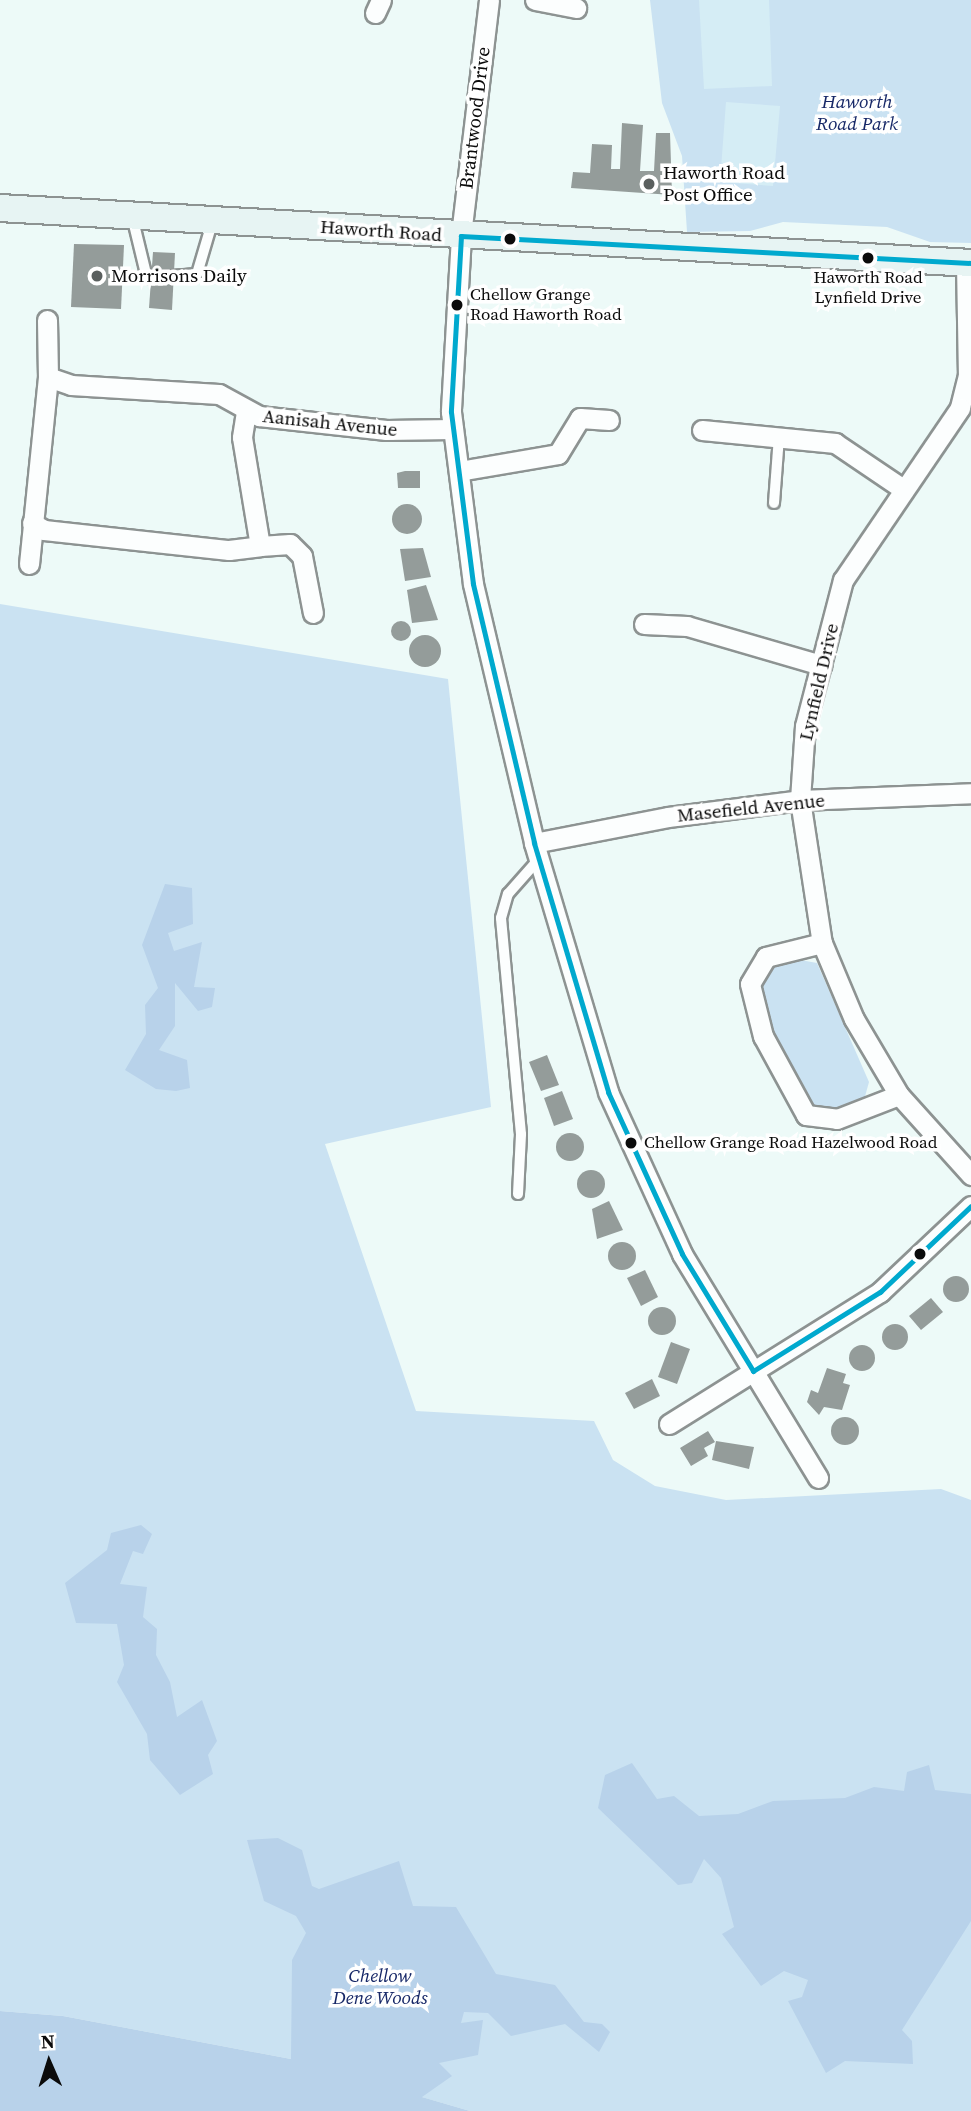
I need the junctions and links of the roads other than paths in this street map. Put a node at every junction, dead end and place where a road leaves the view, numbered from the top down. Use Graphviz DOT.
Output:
graph roads {
  1 [pos="489,0"];
  2 [pos="535,0"];
  3 [pos="576,8"];
  4 [pos="0,208"];
  5 [pos="131,214"];
  6 [pos="214,219"];
  7 [pos="461,236"];
  8 [pos="969,263"];
  9 [pos="47,320"];
  10 [pos="48,377"];
  11 [pos="246,411"];
  12 [pos="966,413"];
  13 [pos="609,420"];
  14 [pos="453,429"];
  15 [pos="702,430"];
  16 [pos="779,437"];
  17 [pos="459,471"];
  18 [pos="900,487"];
  19 [pos="775,503"];
  20 [pos="32,523"];
  21 [pos="260,545"];
  22 [pos="29,564"];
  23 [pos="313,613"];
  24 [pos="644,624"];
  25 [pos="821,665"];
  26 [pos="971,793"];
  27 [pos="800,800"];
  28 [pos="536,851"];
  29 [pos="822,943"];
  30 [pos="899,1095"];
  31 [pos="971,1175"];
  32 [pos="518,1194"];
  33 [pos="971,1206"];
  34 [pos="753,1371"];
  35 [pos="669,1424"];
  36 [pos="818,1478"];
  1 -- 7 [label="street, Brantwood Drive"];
  2 -- 3 [label="street"];
  4 -- 5 [label="main road, Haworth Road"];
  5 -- 6 [label="main road, Haworth Road"];
  5 -- 6 [label="lane"];
  6 -- 7 [label="main road, Haworth Road"];
  7 -- 8 [label="main road, Haworth Road"];
  7 -- 14 [label="street, Brantwood Drive"];
  8 -- 12 [label="street, Lynfield Drive"];
  9 -- 10 [label="street"];
  10 -- 11 [label="street, Aanisah Avenue"];
  10 -- 20 [label="street"];
  11 -- 14 [label="street, Aanisah Avenue"];
  11 -- 21 [label="street"];
  12 -- 18 [label="street, Lynfield Drive"];
  13 -- 17 [label="street"];
  14 -- 17 [label="street, Brantwood Drive"];
  15 -- 16 [label="street"];
  16 -- 18 [label="street"];
  16 -- 19 [label="lane"];
  17 -- 28 [label="street, Brantwood Drive"];
  18 -- 25 [label="street, Lynfield Drive"];
  20 -- 21 [label="street"];
  20 -- 22 [label="street"];
  21 -- 23 [label="street"];
  24 -- 25 [label="street"];
  25 -- 27 [label="street, Lynfield Drive"];
  26 -- 27 [label="street, Masefield Avenue"];
  27 -- 28 [label="street, Masefield Avenue"];
  27 -- 29 [label="street, Lynfield Drive"];
  28 -- 32 [label="lane"];
  28 -- 34 [label="street, Brantwood Drive"];
  29 -- 30 [label="street, Lynfield Drive"];
  29 -- 30 [label="street"];
  30 -- 31 [label="street, Lynfield Drive"];
  33 -- 34 [label="street"];
  34 -- 35 [label="street"];
  34 -- 36 [label="street, Brantwood Drive"];
}
